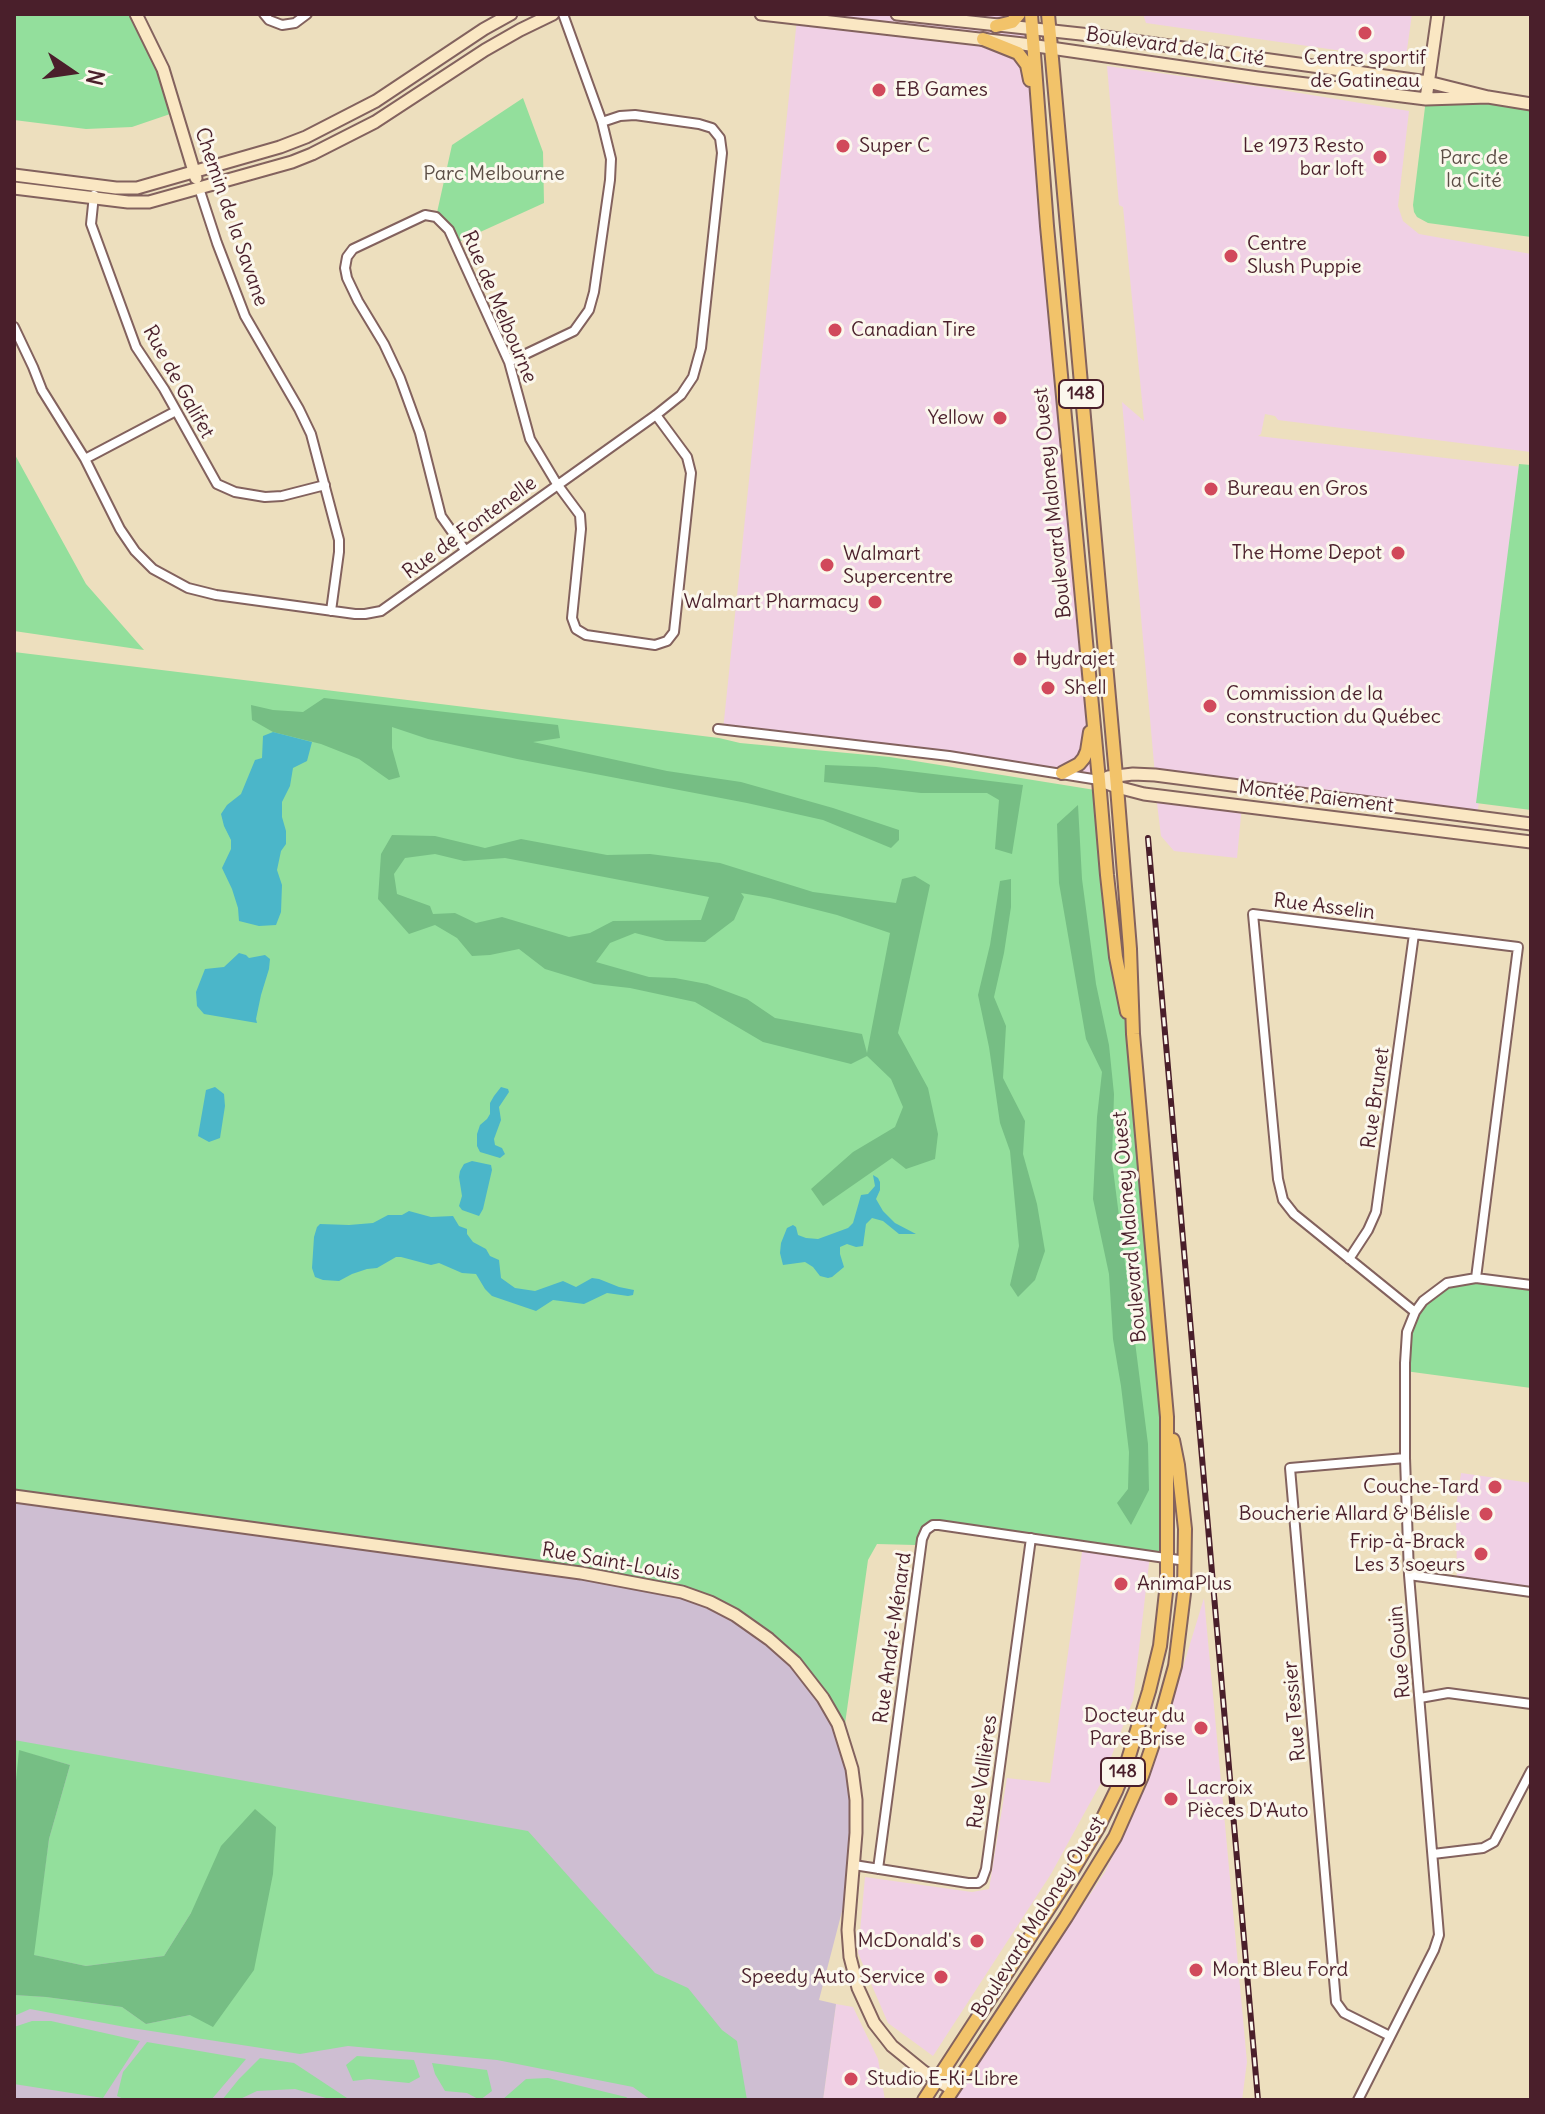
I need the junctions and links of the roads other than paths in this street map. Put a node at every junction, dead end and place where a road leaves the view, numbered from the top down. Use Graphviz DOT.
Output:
graph roads {
  1 [pos="136,14"];
  2 [pos="264,14"];
  3 [pos="307,14"];
  4 [pos="511,14"];
  5 [pos="553,14"];
  6 [pos="563,14"];
  7 [pos="761,14"];
  8 [pos="897,14"];
  9 [pos="1019,14"];
  10 [pos="1031,14"];
  11 [pos="1048,14"];
  12 [pos="1438,14"];
  13 [pos="786,16"];
  14 [pos="996,26"];
  15 [pos="1032,30"];
  16 [pos="1049,31"];
  17 [pos="983,39"];
  18 [pos="1033,45"];
  19 [pos="1051,48"];
  20 [pos="1260,59"];
  21 [pos="1258,78"];
  22 [pos="1428,82"];
  23 [pos="1488,97"];
  24 [pos="1426,99"];
  25 [pos="1531,104"];
  26 [pos="602,122"];
  27 [pos="1039,130"];
  28 [pos="195,172"];
  29 [pos="14,175"];
  30 [pos="14,188"];
  31 [pos="199,188"];
  32 [pos="94,192"];
  33 [pos="14,327"];
  34 [pos="509,362"];
  35 [pos="176,411"];
  36 [pos="656,415"];
  37 [pos="85,459"];
  38 [pos="557,484"];
  39 [pos="325,485"];
  40 [pos="465,550"];
  41 [pos="331,611"];
  42 [pos="1091,697"];
  43 [pos="718,729"];
  44 [pos="1062,773"];
  45 [pos="1099,780"];
  46 [pos="1116,781"];
  47 [pos="1531,824"];
  48 [pos="1531,842"];
  49 [pos="1414,934"];
  50 [pos="1133,1034"];
  51 [pos="1349,1259"];
  52 [pos="1476,1278"];
  53 [pos="1531,1285"];
  54 [pos="1415,1312"];
  55 [pos="1167,1417"];
  56 [pos="1405,1458"];
  57 [pos="14,1496"];
  58 [pos="1031,1538"];
  59 [pos="1168,1557"];
  60 [pos="1186,1561"];
  61 [pos="1409,1575"];
  62 [pos="1531,1592"];
  63 [pos="1420,1698"];
  64 [pos="1531,1704"];
  65 [pos="1531,1771"];
  66 [pos="1433,1854"];
  67 [pos="854,1865"];
  68 [pos="878,1869"];
  69 [pos="1390,2036"];
  70 [pos="937,2080"];
  71 [pos="949,2095"];
  72 [pos="924,2100"];
  73 [pos="1358,2100"];
  1 -- 28 [label="street, Chemin de la Savane"];
  2 -- 3 [label="street"];
  4 -- 28 [label="street"];
  5 -- 31 [label="street"];
  6 -- 26 [label="street"];
  7 -- 13 [label="street, Boulevard de la Cité"];
  8 -- 14 [label="street, Boulevard de la Cité"];
  9 -- 14 [label="main road"];
  10 -- 15 [label="main road, Boulevard Maloney Ouest / 148"];
  11 -- 16 [label="main road, Boulevard Maloney Ouest / 148"];
  12 -- 22 [label="street"];
  13 -- 17 [label="street, Boulevard de la Cité"];
  14 -- 15 [label="street, Boulevard de la Cité"];
  15 -- 16 [label="street, Boulevard de la Cité"];
  15 -- 18 [label="main road, Boulevard Maloney Ouest / 148"];
  16 -- 19 [label="main road, Boulevard Maloney Ouest / 148"];
  16 -- 20 [label="street, Boulevard de la Cité"];
  17 -- 18 [label="street, Boulevard de la Cité"];
  17 -- 27 [label="main road"];
  18 -- 19 [label="street, Boulevard de la Cité"];
  18 -- 27 [label="main road, Boulevard Maloney Ouest / 148"];
  19 -- 21 [label="street, Boulevard de la Cité"];
  19 -- 46 [label="main road, Boulevard Maloney Ouest / 148"];
  20 -- 21 [label="street"];
  20 -- 22 [label="street, Boulevard de la Cité"];
  21 -- 24 [label="street, Boulevard de la Cité"];
  22 -- 23 [label="street, Boulevard de la Cité"];
  22 -- 24 [label="street"];
  23 -- 24 [label="street, Boulevard de la Cité"];
  23 -- 25 [label="street, Boulevard de la Cité"];
  26 -- 34 [label="street"];
  26 -- 36 [label="street, Rue de Fontenelle"];
  27 -- 42 [label="main road, Boulevard Maloney Ouest / 148"];
  28 -- 31 [label="street, Chemin de la Savane"];
  28 -- 32 [label="street"];
  29 -- 32 [label="street"];
  30 -- 32 [label="street"];
  31 -- 32 [label="street"];
  31 -- 39 [label="street, Chemin de la Savane"];
  32 -- 35 [label="street, Rue de Galifet"];
  33 -- 37 [label="street, Rue de Fontenelle"];
  34 -- 38 [label="street, Rue de Melbourne"];
  34 -- 40 [label="street, Rue de Melbourne"];
  35 -- 37 [label="street"];
  35 -- 39 [label="street, Rue de Galifet"];
  36 -- 38 [label="street, Rue de Fontenelle"];
  36 -- 38 [label="street, Rue de Melbourne"];
  37 -- 41 [label="street, Rue de Fontenelle"];
  38 -- 40 [label="street, Rue de Fontenelle"];
  39 -- 41 [label="street, Chemin de la Savane"];
  40 -- 41 [label="street, Rue de Fontenelle"];
  42 -- 44 [label="main road"];
  42 -- 45 [label="main road, Boulevard Maloney Ouest / 148"];
  43 -- 44 [label="street, Montée Paiement"];
  44 -- 45 [label="street, Montée Paiement"];
  45 -- 46 [label="street, Montée Paiement"];
  45 -- 50 [label="main road, Boulevard Maloney Ouest / 148"];
  46 -- 47 [label="street, Montée Paiement"];
  46 -- 48 [label="street, Montée Paiement"];
  46 -- 50 [label="main road, Boulevard Maloney Ouest / 148"];
  49 -- 51 [label="street, Rue Brunet"];
  49 -- 51 [label="street, Rue Asselin"];
  49 -- 52 [label="street, Rue Asselin"];
  50 -- 55 [label="main road, Boulevard Maloney Ouest / 148"];
  51 -- 54 [label="street, Rue Asselin"];
  52 -- 53 [label="street"];
  52 -- 54 [label="street"];
  54 -- 56 [label="street, Rue Gouin"];
  55 -- 59 [label="main road, Boulevard Maloney Ouest / 148"];
  55 -- 60 [label="main road, Boulevard Maloney Ouest / 148"];
  56 -- 61 [label="street, Rue Gouin"];
  56 -- 69 [label="street, Rue Tessier"];
  57 -- 67 [label="street, Rue Saint-Louis"];
  58 -- 59 [label="street, Rue André-Ménard"];
  58 -- 68 [label="street, Rue André-Ménard"];
  58 -- 68 [label="street, Rue Vallières"];
  59 -- 60 [label="street, Rue André-Ménard"];
  59 -- 70 [label="main road, Boulevard Maloney Ouest / 148"];
  60 -- 71 [label="main road, Boulevard Maloney Ouest / 148"];
  61 -- 62 [label="street"];
  61 -- 63 [label="street, Rue Gouin"];
  63 -- 64 [label="street"];
  63 -- 66 [label="street, Rue Gouin"];
  65 -- 66 [label="street"];
  66 -- 69 [label="street, Rue Gouin"];
  67 -- 68 [label="street, Rue Vallières"];
  67 -- 70 [label="street, Rue Saint-Louis"];
  69 -- 73 [label="street, Rue Gouin"];
  70 -- 71 [label="street, Rue Saint-Louis"];
  70 -- 72 [label="main road, Boulevard Maloney Ouest / 148"];
}
